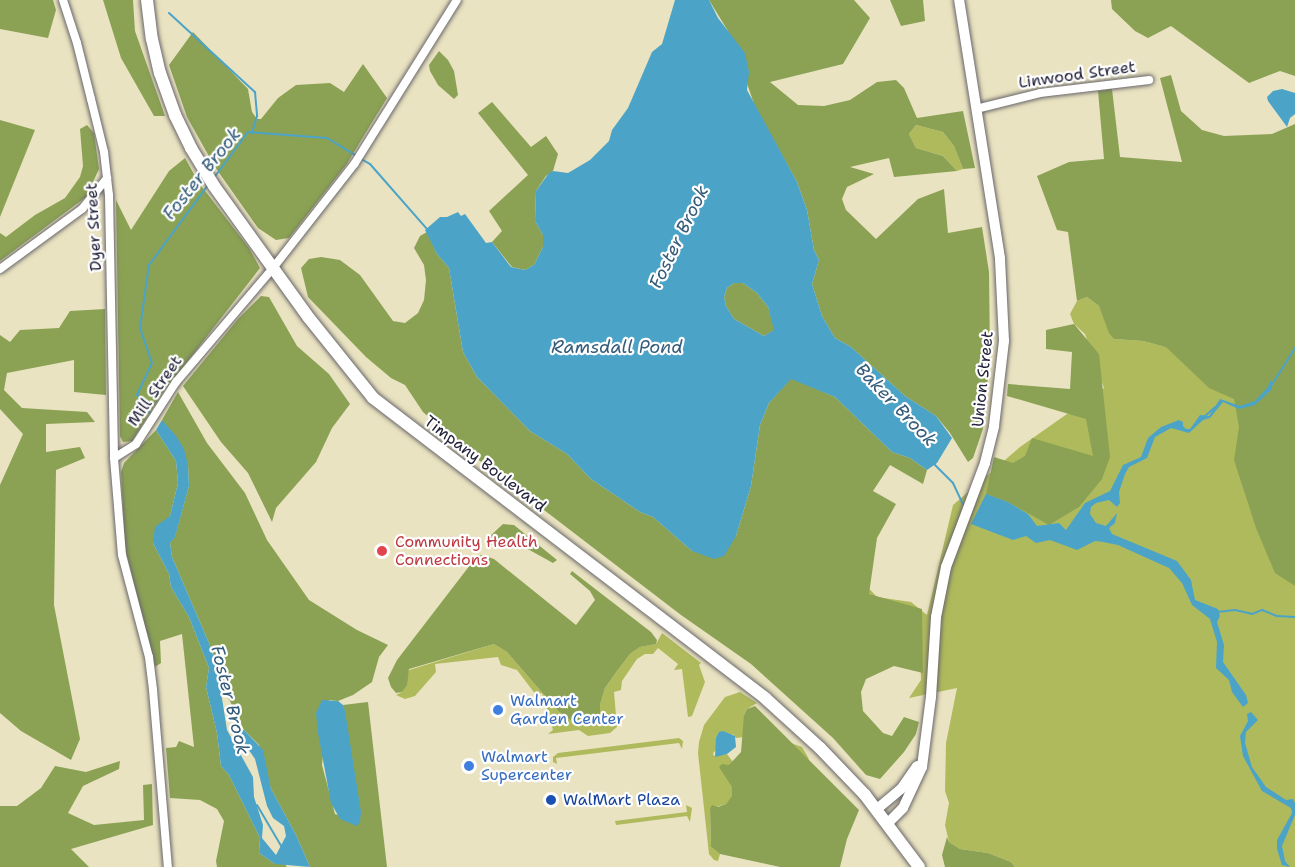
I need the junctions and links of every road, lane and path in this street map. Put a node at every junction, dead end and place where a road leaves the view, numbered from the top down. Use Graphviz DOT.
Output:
graph roads {
  1 [pos="63,0"];
  2 [pos="147,0"];
  3 [pos="457,0"];
  4 [pos="958,0"];
  5 [pos="1149,80"];
  6 [pos="976,109"];
  7 [pos="107,178"];
  8 [pos="273,268"];
  9 [pos="0,269"];
  10 [pos="114,458"];
  11 [pos="923,755"];
  12 [pos="877,809"];
  13 [pos="888,823"];
  14 [pos="168,867"];
  15 [pos="919,867"];
  1 -- 7 [label="street, Dyer Street"];
  2 -- 8 [label="main road, Timpany Boulevard"];
  3 -- 8 [label="street, Mill Street"];
  4 -- 6 [label="street, Union Street"];
  5 -- 6 [label="street, Linwood Street"];
  6 -- 11 [label="street, Union Street"];
  7 -- 9 [label="street"];
  7 -- 10 [label="street, Dyer Street"];
  8 -- 10 [label="street, Mill Street"];
  8 -- 12 [label="main road, Timpany Boulevard"];
  10 -- 14 [label="street"];
  11 -- 12 [label="street"];
  11 -- 13 [label="street, Union Street"];
  12 -- 13 [label="main road, Timpany Boulevard"];
  13 -- 15 [label="main road, Timpany Boulevard"];
}
